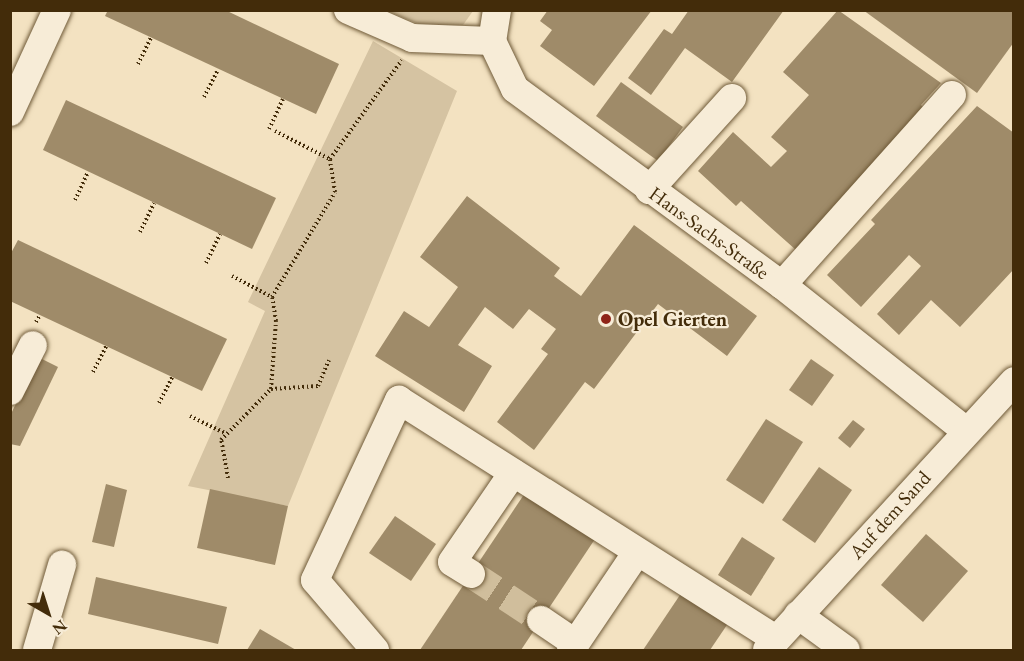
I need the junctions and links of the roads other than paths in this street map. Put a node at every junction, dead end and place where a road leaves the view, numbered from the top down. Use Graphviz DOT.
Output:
graph roads {
  1 [pos="57,10"];
  2 [pos="348,10"];
  3 [pos="497,10"];
  4 [pos="492,40"];
  5 [pos="952,94"];
  6 [pos="732,98"];
  7 [pos="10,112"];
  8 [pos="649,190"];
  9 [pos="782,285"];
  10 [pos="33,345"];
  11 [pos="1014,381"];
  12 [pos="10,391"];
  13 [pos="966,431"];
  14 [pos="513,472"];
  15 [pos="637,552"];
  16 [pos="62,566"];
  17 [pos="471,574"];
  18 [pos="798,615"];
  19 [pos="541,620"];
  20 [pos="771,645"];
  21 [pos="573,647"];
  22 [pos="37,651"];
  23 [pos="375,651"];
  24 [pos="846,651"];
  1 -- 7 [label="street"];
  2 -- 4 [label="street"];
  3 -- 4 [label="street"];
  4 -- 8 [label="street, Hans-Sachs-Straße"];
  5 -- 9 [label="street"];
  6 -- 8 [label="street"];
  8 -- 9 [label="street, Hans-Sachs-Straße"];
  9 -- 13 [label="street, Hans-Sachs-Straße"];
  10 -- 12 [label="street"];
  11 -- 13 [label="street, Auf dem Sand"];
  13 -- 18 [label="street, Auf dem Sand"];
  14 -- 15 [label="street"];
  14 -- 17 [label="street"];
  14 -- 23 [label="street"];
  15 -- 20 [label="street"];
  15 -- 21 [label="street"];
  16 -- 22 [label="street"];
  18 -- 20 [label="street, Auf dem Sand"];
  18 -- 24 [label="street"];
  19 -- 21 [label="street"];
}
